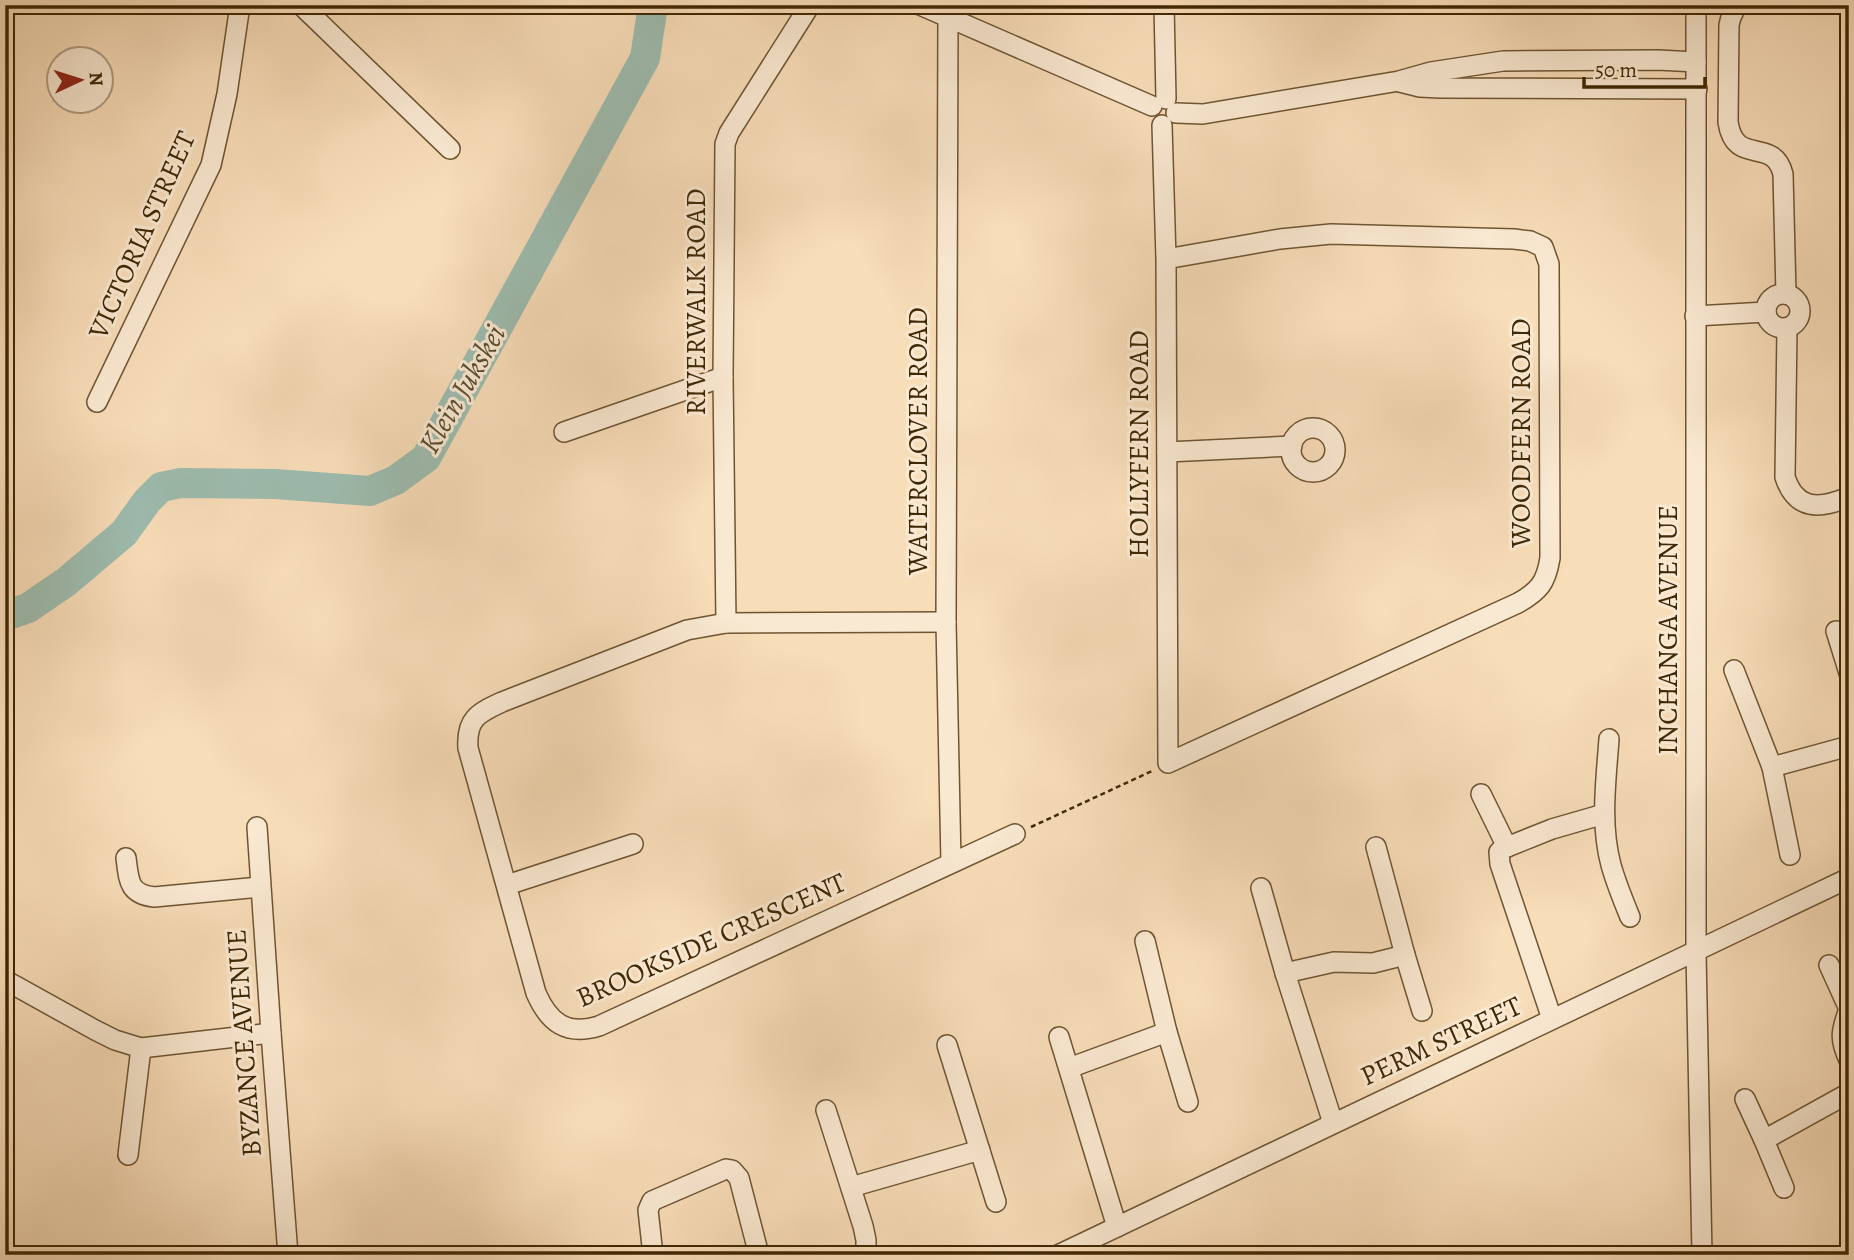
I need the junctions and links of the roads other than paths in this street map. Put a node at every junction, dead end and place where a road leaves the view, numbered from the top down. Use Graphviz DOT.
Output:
graph roads {
  1 [pos="240,5"];
  2 [pos="300,5"];
  3 [pos="810,5"];
  4 [pos="920,5"];
  5 [pos="1164,5"];
  6 [pos="1696,5"];
  7 [pos="1737,5"];
  8 [pos="948,18"];
  9 [pos="1623,60"];
  10 [pos="1503,61"];
  11 [pos="1696,62"];
  12 [pos="1399,82"];
  13 [pos="1504,88"];
  14 [pos="1623,88"];
  15 [pos="1697,89"];
  16 [pos="1164,111"];
  17 [pos="450,149"];
  18 [pos="1166,259"];
  19 [pos="1786,294"];
  20 [pos="1766,312"];
  21 [pos="1695,316"];
  22 [pos="1787,328"];
  23 [pos="723,377"];
  24 [pos="97,402"];
  25 [pos="564,432"];
  26 [pos="1292,446"];
  27 [pos="1167,452"];
  28 [pos="1849,497"];
  29 [pos="946,622"];
  30 [pos="726,623"];
  31 [pos="1836,631"];
  32 [pos="1734,670"];
  33 [pos="1849,673"];
  34 [pos="1608,739"];
  35 [pos="1849,746"];
  36 [pos="1168,763"];
  37 [pos="1772,767"];
  38 [pos="1481,794"];
  39 [pos="1604,814"];
  40 [pos="257,827"];
  41 [pos="1015,834"];
  42 [pos="633,844"];
  43 [pos="1376,847"];
  44 [pos="1507,847"];
  45 [pos="1790,855"];
  46 [pos="126,858"];
  47 [pos="951,863"];
  48 [pos="1849,878"];
  49 [pos="507,885"];
  50 [pos="260,887"];
  51 [pos="1261,888"];
  52 [pos="1630,917"];
  53 [pos="1145,941"];
  54 [pos="1696,952"];
  55 [pos="1405,956"];
  56 [pos="1829,965"];
  57 [pos="1286,973"];
  58 [pos="8,988"];
  59 [pos="1422,1011"];
  60 [pos="1552,1019"];
  61 [pos="1167,1031"];
  62 [pos="271,1033"];
  63 [pos="1059,1037"];
  64 [pos="947,1045"];
  65 [pos="141,1048"];
  66 [pos="1849,1060"];
  67 [pos="1069,1068"];
  68 [pos="1849,1093"];
  69 [pos="1745,1099"];
  70 [pos="1188,1102"];
  71 [pos="826,1110"];
  72 [pos="1333,1123"];
  73 [pos="1764,1140"];
  74 [pos="980,1150"];
  75 [pos="128,1155"];
  76 [pos="851,1187"];
  77 [pos="1784,1188"];
  78 [pos="996,1202"];
  79 [pos="1117,1227"];
  80 [pos="288,1255"];
  81 [pos="653,1255"];
  82 [pos="759,1255"];
  83 [pos="866,1255"];
  84 [pos="1058,1255"];
  85 [pos="1702,1255"];
  1 -- 24 [label="street, VICTORIA STREET"];
  2 -- 17 [label="street"];
  3 -- 23 [label="street, RIVERWALK ROAD"];
  4 -- 8 [label="street"];
  5 -- 16 [label="street, HOLLYFERN ROAD"];
  6 -- 11 [label="street, INCHANGA AVENUE"];
  7 -- 19 [label="street"];
  8 -- 16 [label="street"];
  8 -- 29 [label="street, WATERCLOVER ROAD"];
  9 -- 10 [label="street"];
  9 -- 11 [label="street"];
  9 -- 14 [label="street"];
  10 -- 12 [label="street"];
  10 -- 13 [label="street"];
  11 -- 15 [label="street, INCHANGA AVENUE"];
  12 -- 13 [label="street"];
  12 -- 16 [label="street"];
  13 -- 14 [label="street"];
  14 -- 15 [label="street"];
  15 -- 21 [label="street, INCHANGA AVENUE"];
  16 -- 18 [label="street, HOLLYFERN ROAD"];
  18 -- 27 [label="street, HOLLYFERN ROAD"];
  18 -- 36 [label="street, WOODFERN ROAD"];
  19 -- 20 [label="street"];
  19 -- 22 [label="street"];
  20 -- 21 [label="street"];
  20 -- 22 [label="street"];
  21 -- 54 [label="street, INCHANGA AVENUE"];
  22 -- 28 [label="street"];
  23 -- 25 [label="street"];
  23 -- 30 [label="street, RIVERWALK ROAD"];
  26 -- 27 [label="street"];
  27 -- 36 [label="street, HOLLYFERN ROAD"];
  29 -- 30 [label="street, BROOKSIDE CRESCENT"];
  29 -- 47 [label="street, WATERCLOVER ROAD"];
  30 -- 49 [label="street, BROOKSIDE CRESCENT"];
  31 -- 33 [label="street"];
  32 -- 37 [label="street"];
  34 -- 39 [label="street"];
  35 -- 37 [label="street"];
  37 -- 45 [label="street"];
  38 -- 44 [label="street"];
  39 -- 44 [label="street"];
  39 -- 52 [label="street"];
  40 -- 50 [label="street, BYZANCE AVENUE"];
  41 -- 47 [label="street, BROOKSIDE CRESCENT"];
  42 -- 49 [label="street"];
  43 -- 55 [label="street"];
  44 -- 60 [label="street"];
  46 -- 50 [label="street"];
  47 -- 49 [label="street, BROOKSIDE CRESCENT"];
  48 -- 54 [label="street, PERM STREET"];
  50 -- 62 [label="street, BYZANCE AVENUE"];
  51 -- 57 [label="street"];
  53 -- 61 [label="street"];
  54 -- 60 [label="street, PERM STREET"];
  54 -- 85 [label="street, INCHANGA AVENUE"];
  55 -- 57 [label="street"];
  55 -- 59 [label="street"];
  56 -- 66 [label="street"];
  57 -- 72 [label="street"];
  58 -- 65 [label="street"];
  60 -- 72 [label="street, PERM STREET"];
  61 -- 67 [label="street"];
  61 -- 70 [label="street"];
  62 -- 65 [label="street"];
  62 -- 80 [label="street, BYZANCE AVENUE"];
  63 -- 67 [label="street"];
  64 -- 74 [label="street"];
  65 -- 75 [label="street"];
  67 -- 79 [label="street"];
  68 -- 73 [label="street"];
  69 -- 73 [label="street"];
  71 -- 76 [label="street"];
  72 -- 79 [label="street, PERM STREET"];
  73 -- 77 [label="street"];
  74 -- 76 [label="street"];
  74 -- 78 [label="street"];
  76 -- 83 [label="street"];
  79 -- 84 [label="street, PERM STREET"];
  81 -- 82 [label="street"];
}
